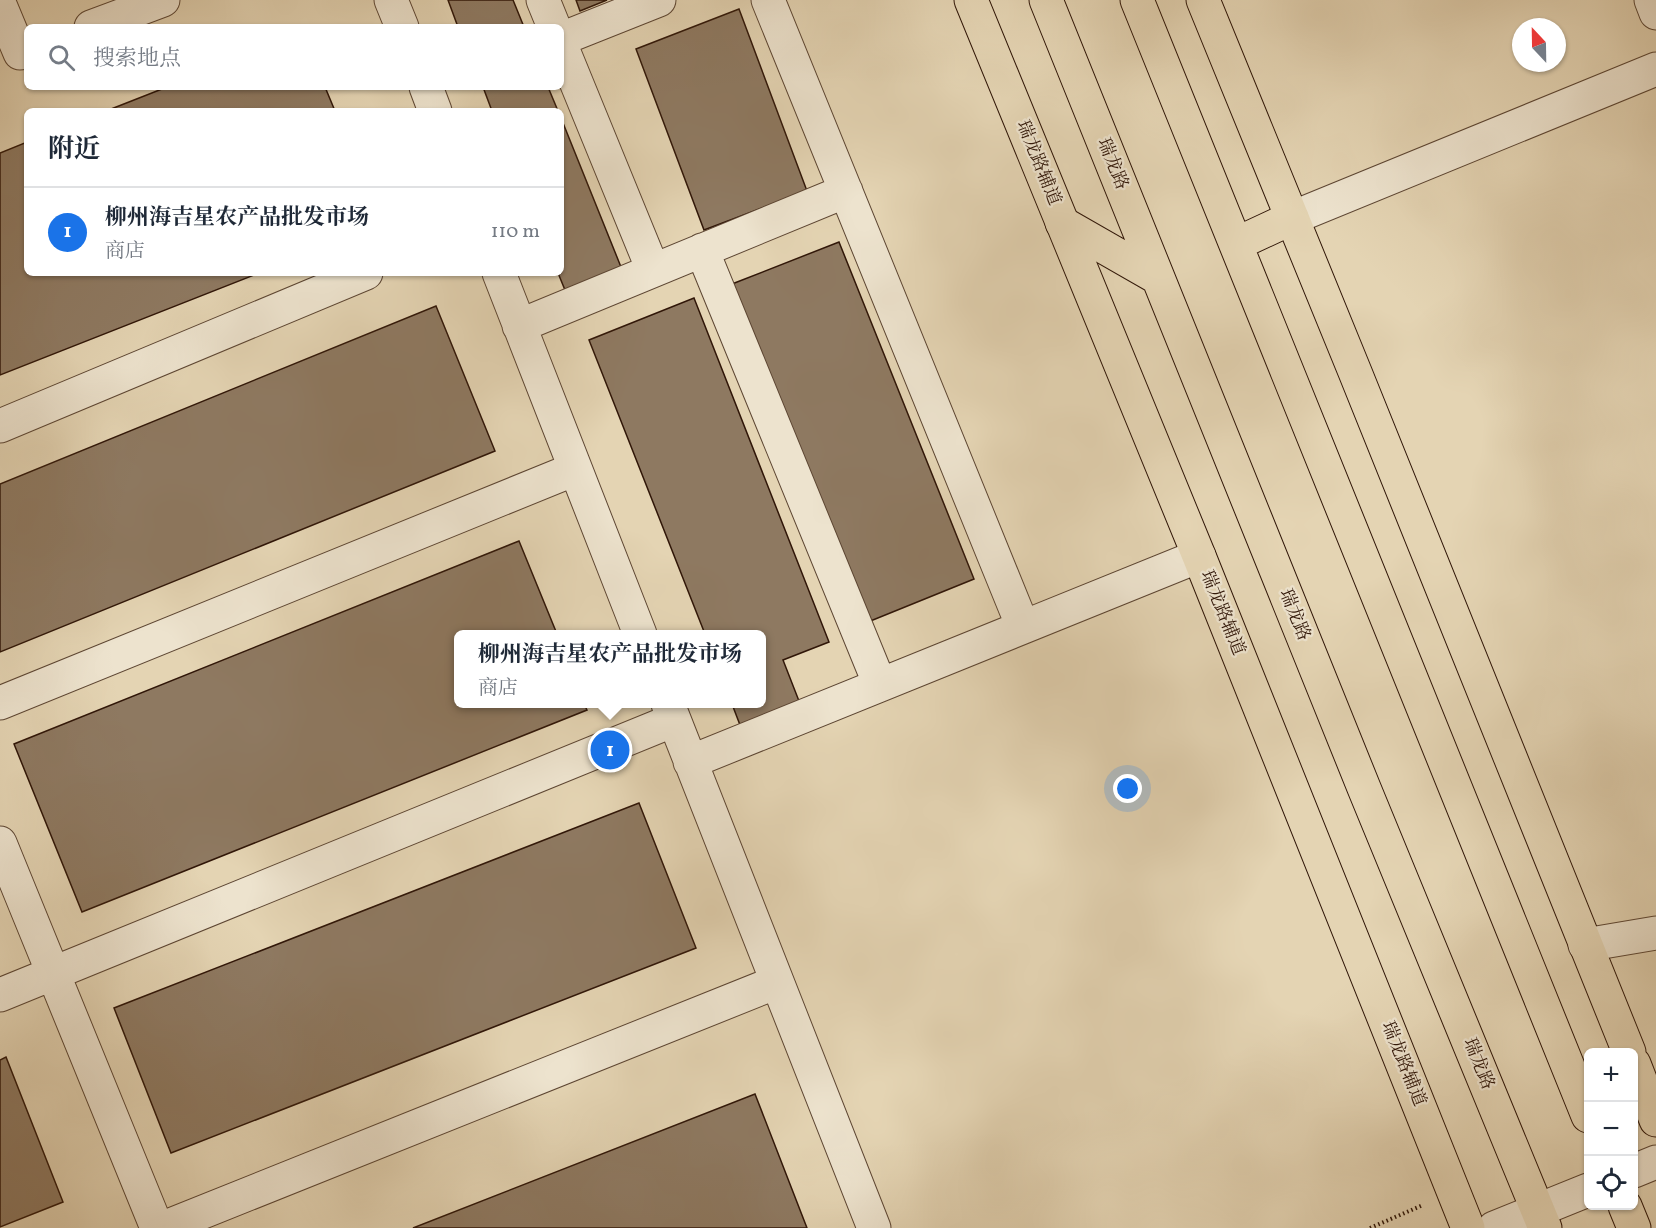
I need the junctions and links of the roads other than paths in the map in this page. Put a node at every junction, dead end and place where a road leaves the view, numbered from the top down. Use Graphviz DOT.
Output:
graph roads {
  1 [pos="164,0"];
  2 [pos="391,0"];
  3 [pos="543,0"];
  4 [pos="659,0"];
  5 [pos="768,0"];
  6 [pos="971,0"];
  7 [pos="1046,0"];
  8 [pos="1203,0"];
  9 [pos="1651,0"];
  10 [pos="0,5"];
  11 [pos="1140,7"];
  12 [pos="1656,13"];
  13 [pos="99,24"];
  14 [pos="401,24"];
  15 [pos="553,24"];
  16 [pos="564,38"];
  17 [pos="564,52"];
  18 [pos="16,55"];
  19 [pos="1656,69"];
  20 [pos="427,90"];
  21 [pos="434,108"];
  22 [pos="846,191"];
  23 [pos="1292,218"];
  24 [pos="1062,223"];
  25 [pos="1236,244"];
  26 [pos="702,250"];
  27 [pos="653,270"];
  28 [pos="359,276"];
  29 [pos="499,276"];
  30 [pos="1158,278"];
  31 [pos="519,326"];
  32 [pos="0,426"];
  33 [pos="575,469"];
  34 [pos="1199,556"];
  35 [pos="1023,627"];
  36 [pos="638,630"];
  37 [pos="880,685"];
  38 [pos="0,702"];
  39 [pos="671,712"];
  40 [pos="690,762"];
  41 [pos="0,843"];
  42 [pos="1656,933"];
  43 [pos="1585,945"];
  44 [pos="53,973"];
  45 [pos="777,982"];
  46 [pos="0,995"];
  47 [pos="1627,1048"];
  48 [pos="1638,1074"];
  49 [pos="1584,1106"];
  50 [pos="1656,1120"];
  51 [pos="1656,1162"];
  52 [pos="1638,1170"];
  53 [pos="1584,1193"];
  54 [pos="1627,1210"];
  55 [pos="1542,1219"];
  56 [pos="157,1228"];
  57 [pos="163,1228"];
  58 [pos="874,1228"];
  59 [pos="1468,1228"];
  60 [pos="1494,1228"];
  61 [pos="1634,1228"];
  1 -- 13 [label="street"];
  2 -- 14 [label="street"];
  3 -- 15 [label="street"];
  4 -- 16 [label="street"];
  5 -- 22 [label="street"];
  6 -- 24 [label="main road, 瑞龙路辅道"];
  7 -- 30 [label="main road, 瑞龙路"];
  8 -- 23 [label="main road"];
  9 -- 12 [label="street"];
  10 -- 18 [label="street"];
  11 -- 25 [label="main road"];
  17 -- 27 [label="street"];
  19 -- 23 [label="street"];
  20 -- 21 [label="street"];
  22 -- 26 [label="street"];
  22 -- 35 [label="street"];
  23 -- 25 [label="main road"];
  23 -- 43 [label="main road"];
  24 -- 30 [label="main road"];
  24 -- 34 [label="main road, 瑞龙路辅道"];
  25 -- 49 [label="main road"];
  26 -- 27 [label="street"];
  26 -- 37 [label="street"];
  27 -- 31 [label="street"];
  28 -- 32 [label="street"];
  29 -- 31 [label="street"];
  30 -- 55 [label="main road, 瑞龙路"];
  31 -- 33 [label="street"];
  33 -- 36 [label="street"];
  33 -- 38 [label="street"];
  34 -- 35 [label="street"];
  34 -- 59 [label="main road, 瑞龙路辅道"];
  35 -- 37 [label="street"];
  37 -- 40 [label="street"];
  39 -- 40 [label="street"];
  39 -- 44 [label="street"];
  40 -- 45 [label="street"];
  41 -- 44 [label="street"];
  42 -- 43 [label="street"];
  43 -- 47 [label="main road"];
  44 -- 46 [label="street"];
  44 -- 56 [label="street"];
  45 -- 57 [label="street"];
  45 -- 58 [label="street"];
  48 -- 50 [label="main road"];
  51 -- 52 [label="street"];
  53 -- 55 [label="street"];
  54 -- 61 [label="main road"];
  55 -- 60 [label="street"];
}
